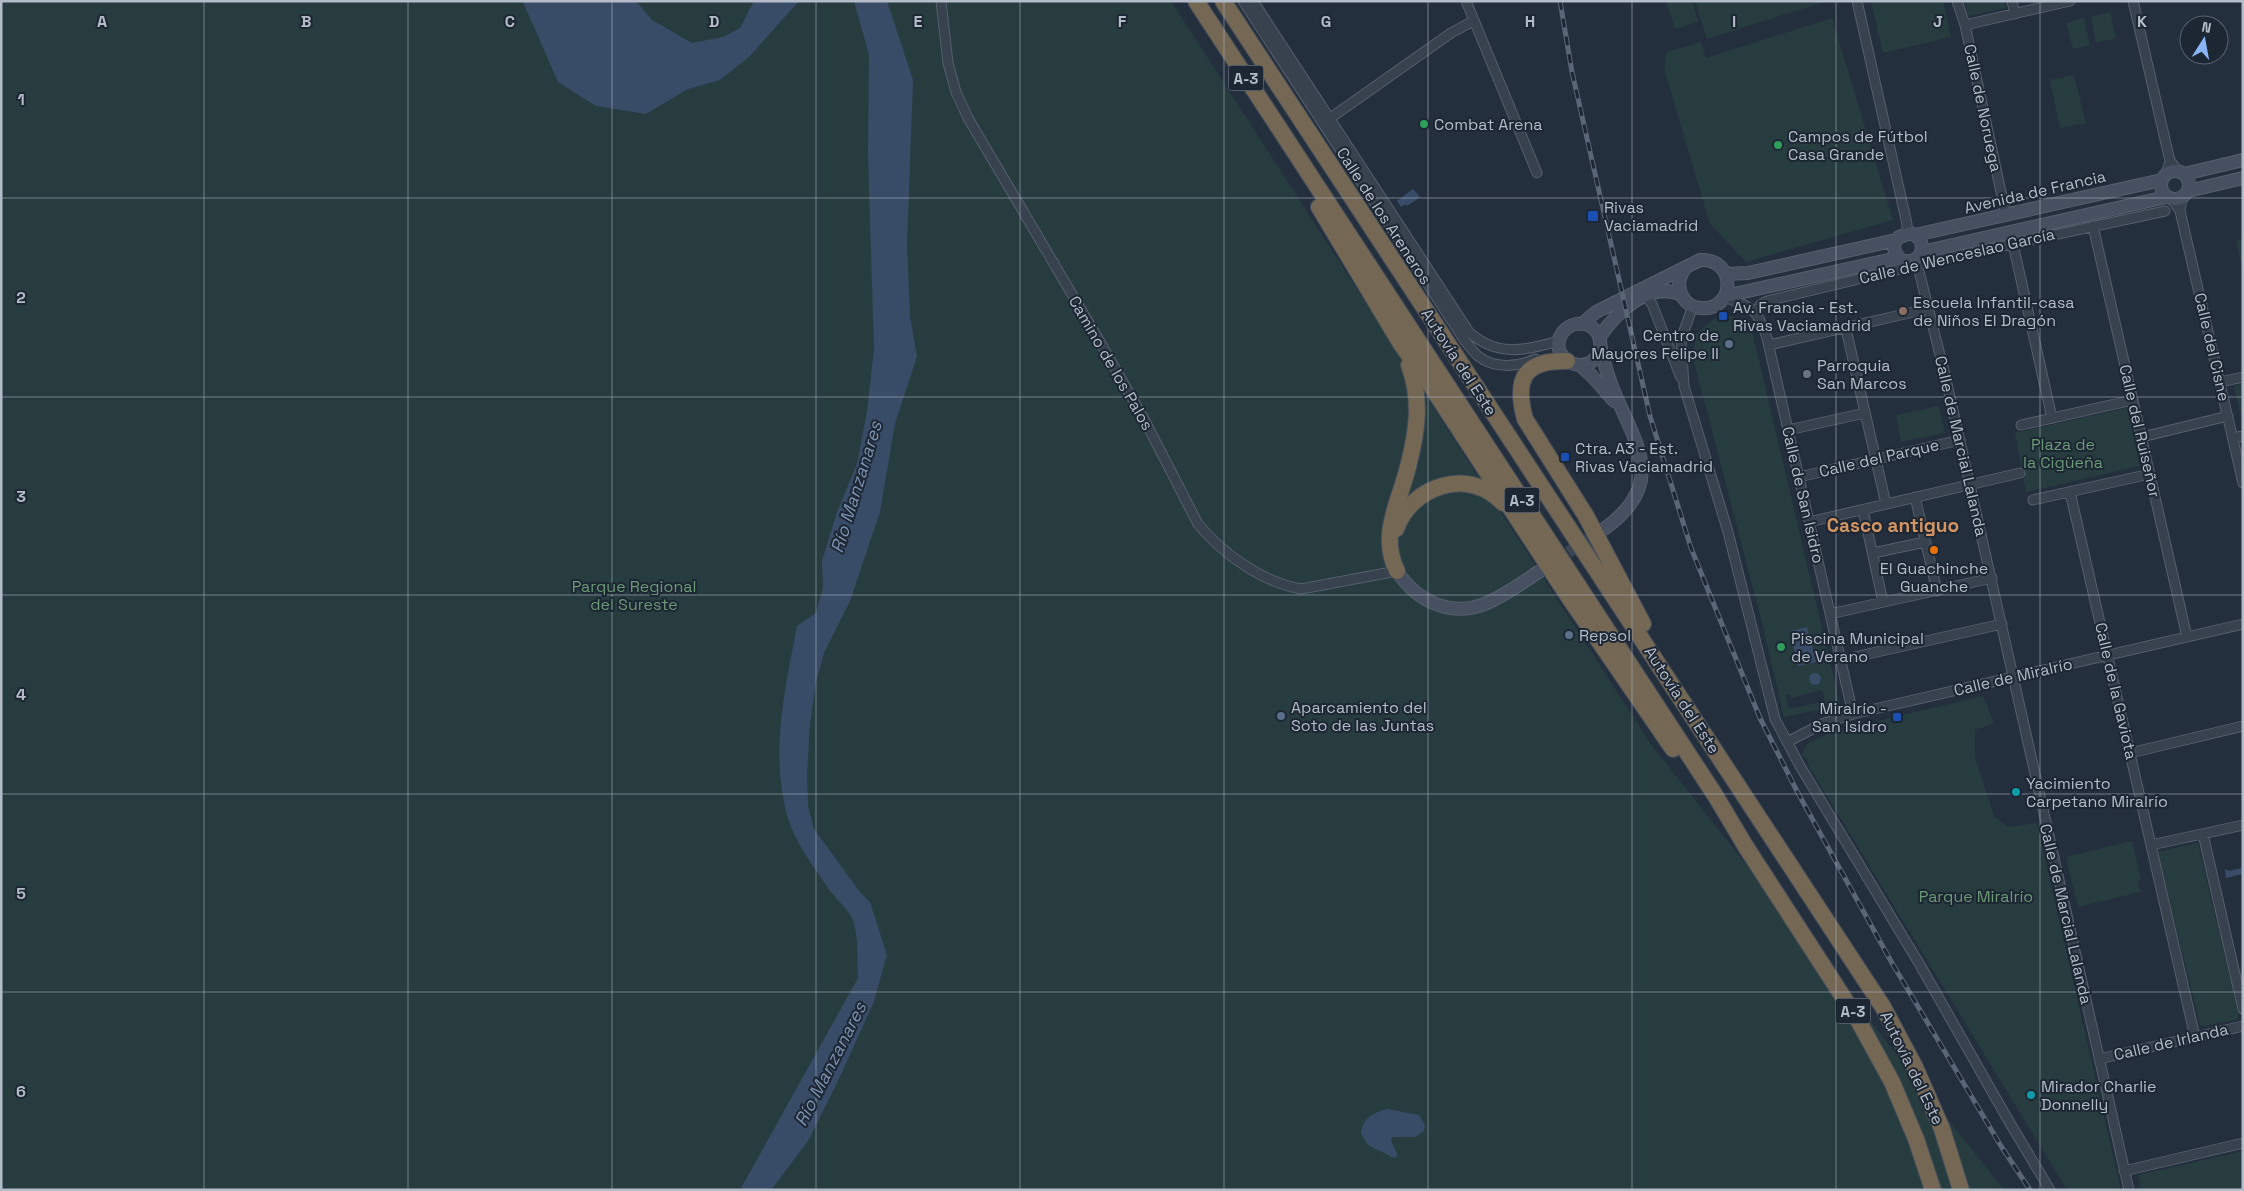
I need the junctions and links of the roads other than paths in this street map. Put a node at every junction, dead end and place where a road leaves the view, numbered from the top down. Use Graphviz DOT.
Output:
graph roads {
  1 [pos="941,1"];
  2 [pos="1196,1"];
  3 [pos="1223,1"];
  4 [pos="1243,1"];
  5 [pos="1252,1"];
  6 [pos="1466,1"];
  7 [pos="1857,1"];
  8 [pos="1957,1"];
  9 [pos="2012,1"];
  10 [pos="2070,1"];
  11 [pos="2133,1"];
  12 [pos="2015,14"];
  13 [pos="1473,21"];
  14 [pos="1965,25"];
  15 [pos="1329,118"];
  16 [pos="1296,155"];
  17 [pos="2243,160"];
  18 [pos="1537,173"];
  19 [pos="2172,175"];
  20 [pos="2243,178"];
  21 [pos="2177,196"];
  22 [pos="2165,211"];
  23 [pos="2006,215"];
  24 [pos="2093,226"];
  25 [pos="1906,236"];
  26 [pos="2012,244"];
  27 [pos="1899,258"];
  28 [pos="1918,259"];
  29 [pos="1686,267"];
  30 [pos="1726,274"];
  31 [pos="1682,295"];
  32 [pos="1646,296"];
  33 [pos="1724,297"];
  34 [pos="1693,306"];
  35 [pos="1927,309"];
  36 [pos="1756,313"];
  37 [pos="1582,324"];
  38 [pos="1846,329"];
  39 [pos="1559,341"];
  40 [pos="1600,343"];
  41 [pos="1401,344"];
  42 [pos="1769,345"];
  43 [pos="1570,360"];
  44 [pos="2243,377"];
  45 [pos="2220,382"];
  46 [pos="1684,386"];
  47 [pos="2133,400"];
  48 [pos="1621,408"];
  49 [pos="1865,413"];
  50 [pos="2228,416"];
  51 [pos="2052,418"];
  52 [pos="2021,425"];
  53 [pos="1788,430"];
  54 [pos="2243,436"];
  55 [pos="2142,437"];
  56 [pos="2233,438"];
  57 [pos="1960,440"];
  58 [pos="1875,460"];
  59 [pos="2020,473"];
  60 [pos="2150,474"];
  61 [pos="1799,477"];
  62 [pos="2243,483"];
  63 [pos="1970,484"];
  64 [pos="2070,492"];
  65 [pos="1915,497"];
  66 [pos="2033,500"];
  67 [pos="1886,504"];
  68 [pos="1863,510"];
  69 [pos="1518,521"];
  70 [pos="1809,522"];
  71 [pos="1604,529"];
  72 [pos="1925,542"];
  73 [pos="1872,553"];
  74 [pos="1397,571"];
  75 [pos="1540,571"];
  76 [pos="1992,578"];
  77 [pos="1937,591"];
  78 [pos="1883,602"];
  79 [pos="1830,614"];
  80 [pos="2002,624"];
  81 [pos="2243,624"];
  82 [pos="2187,637"];
  83 [pos="2108,655"];
  84 [pos="1841,660"];
  85 [pos="1661,667"];
  86 [pos="2013,677"];
  87 [pos="1852,714"];
  88 [pos="2243,726"];
  89 [pos="1787,742"];
  90 [pos="2130,752"];
  91 [pos="2243,825"];
  92 [pos="2203,834"];
  93 [pos="2151,845"];
  94 [pos="1746,847"];
  95 [pos="2243,1009"];
  96 [pos="2243,1026"];
  97 [pos="2195,1037"];
  98 [pos="2099,1059"];
  99 [pos="1942,1129"];
  100 [pos="2243,1143"];
  101 [pos="2124,1171"];
  102 [pos="1933,1190"];
  103 [pos="1961,1190"];
  104 [pos="1973,1190"];
  105 [pos="2050,1190"];
  106 [pos="2129,1190"];
  1 -- 74 [label="street, Camino de los Palos"];
  2 -- 16 [label="highway, Autovía del Este / A-3"];
  3 -- 85 [label="highway, Autovía del Este / A-3"];
  4 -- 43 [label="street, Calle de los Areneros"];
  5 -- 15 [label="street, Calle de los Areneros"];
  6 -- 13 [label="street"];
  7 -- 25 [label="street"];
  8 -- 14 [label="street, Calle de Noruega"];
  9 -- 12 [label="street"];
  10 -- 12 [label="street"];
  11 -- 19 [label="street"];
  12 -- 14 [label="street"];
  13 -- 15 [label="street"];
  13 -- 18 [label="street"];
  14 -- 23 [label="street, Calle de Noruega"];
  15 -- 39 [label="street, Calle de los Areneros"];
  16 -- 41 [label="highway"];
  16 -- 94 [label="highway, Autovía del Este / A-3"];
  17 -- 19 [label="street, Avenida de Francia"];
  19 -- 21 [label="street"];
  19 -- 21 [label="street"];
  19 -- 23 [label="street, Avenida de Francia"];
  20 -- 21 [label="street, Avenida de Francia"];
  21 -- 28 [label="street, Avenida de Francia"];
  21 -- 45 [label="street, Calle del Cisne"];
  22 -- 24 [label="street, Calle de Wenceslao García"];
  23 -- 25 [label="street, Avenida de Francia"];
  24 -- 26 [label="street, Calle de Wenceslao García"];
  24 -- 47 [label="street, Calle del Ruiseñor"];
  25 -- 27 [label="street"];
  25 -- 28 [label="street"];
  25 -- 30 [label="street, Avenida de Francia"];
  26 -- 28 [label="street, Calle de Wenceslao García"];
  26 -- 51 [label="street"];
  27 -- 28 [label="street, Avenida de Francia"];
  27 -- 33 [label="street, Avenida de Francia"];
  28 -- 35 [label="street, Calle de Marcial Lalanda"];
  28 -- 36 [label="street, Calle de Wenceslao García"];
  29 -- 30 [label="street"];
  29 -- 31 [label="street"];
  29 -- 37 [label="street"];
  30 -- 33 [label="street"];
  31 -- 32 [label="street"];
  31 -- 34 [label="street"];
  32 -- 40 [label="street"];
  32 -- 46 [label="street"];
  33 -- 34 [label="street"];
  33 -- 36 [label="street"];
  34 -- 46 [label="street"];
  35 -- 38 [label="street"];
  35 -- 57 [label="street, Calle de Marcial Lalanda"];
  36 -- 42 [label="street, Calle de San Isidro"];
  37 -- 39 [label="street"];
  37 -- 40 [label="street"];
  38 -- 42 [label="street"];
  38 -- 49 [label="street"];
  39 -- 43 [label="street"];
  40 -- 43 [label="street"];
  40 -- 48 [label="street"];
  41 -- 69 [label="highway"];
  41 -- 74 [label="highway"];
  42 -- 53 [label="street, Calle de San Isidro"];
  43 -- 48 [label="street"];
  43 -- 85 [label="highway"];
  44 -- 45 [label="street"];
  45 -- 50 [label="street, Calle del Cisne"];
  46 -- 89 [label="street"];
  47 -- 51 [label="street"];
  47 -- 55 [label="street, Calle del Ruiseñor"];
  48 -- 71 [label="street"];
  49 -- 53 [label="street"];
  49 -- 58 [label="street"];
  50 -- 55 [label="street"];
  50 -- 56 [label="street, Calle del Cisne"];
  51 -- 52 [label="street"];
  53 -- 61 [label="street, Calle de San Isidro"];
  54 -- 56 [label="street"];
  55 -- 60 [label="street, Calle del Ruiseñor"];
  56 -- 62 [label="street, Calle del Cisne"];
  57 -- 58 [label="street, Calle del Parque"];
  57 -- 63 [label="street, Calle de Marcial Lalanda"];
  58 -- 61 [label="street, Calle del Parque"];
  58 -- 67 [label="street"];
  59 -- 63 [label="street"];
  60 -- 64 [label="street"];
  60 -- 82 [label="street, Calle del Ruiseñor"];
  61 -- 70 [label="street, Calle de San Isidro"];
  63 -- 65 [label="street"];
  63 -- 76 [label="street, Calle de Marcial Lalanda"];
  64 -- 66 [label="street"];
  64 -- 83 [label="street, Calle de la Gaviota"];
  65 -- 67 [label="street"];
  65 -- 72 [label="street"];
  67 -- 68 [label="street"];
  68 -- 70 [label="street"];
  68 -- 73 [label="street"];
  69 -- 74 [label="highway"];
  69 -- 94 [label="highway"];
  70 -- 79 [label="street, Calle de San Isidro"];
  72 -- 73 [label="street"];
  72 -- 77 [label="street"];
  73 -- 78 [label="street"];
  74 -- 75 [label="street"];
  76 -- 77 [label="street"];
  76 -- 80 [label="street, Calle de Marcial Lalanda"];
  77 -- 78 [label="street"];
  78 -- 79 [label="street"];
  79 -- 84 [label="street, Calle de San Isidro"];
  80 -- 84 [label="street"];
  80 -- 86 [label="street, Calle de Marcial Lalanda"];
  81 -- 82 [label="street, Calle de Miralrío"];
  82 -- 83 [label="street, Calle de Miralrío"];
  83 -- 86 [label="street, Calle de Miralrío"];
  83 -- 90 [label="street, Calle de la Gaviota"];
  84 -- 87 [label="street, Calle de San Isidro"];
  85 -- 99 [label="highway, Autovía del Este / A-3"];
  86 -- 87 [label="street, Calle de Miralrío"];
  86 -- 98 [label="street, Calle de Marcial Lalanda"];
  87 -- 89 [label="street, Calle de Miralrío"];
  88 -- 90 [label="street"];
  89 -- 105 [label="street"];
  90 -- 93 [label="street, Calle de la Gaviota"];
  91 -- 92 [label="street"];
  92 -- 93 [label="street"];
  92 -- 95 [label="street"];
  93 -- 97 [label="street, Calle de la Gaviota"];
  94 -- 102 [label="highway, Autovía del Este / A-3"];
  96 -- 97 [label="street, Calle de Irlanda"];
  97 -- 98 [label="street, Calle de Irlanda"];
  98 -- 101 [label="street, Calle de Marcial Lalanda"];
  99 -- 103 [label="highway, Autovía del Este / A-3"];
  99 -- 104 [label="highway"];
  100 -- 101 [label="street"];
  101 -- 106 [label="street, Calle de Marcial Lalanda"];
}
